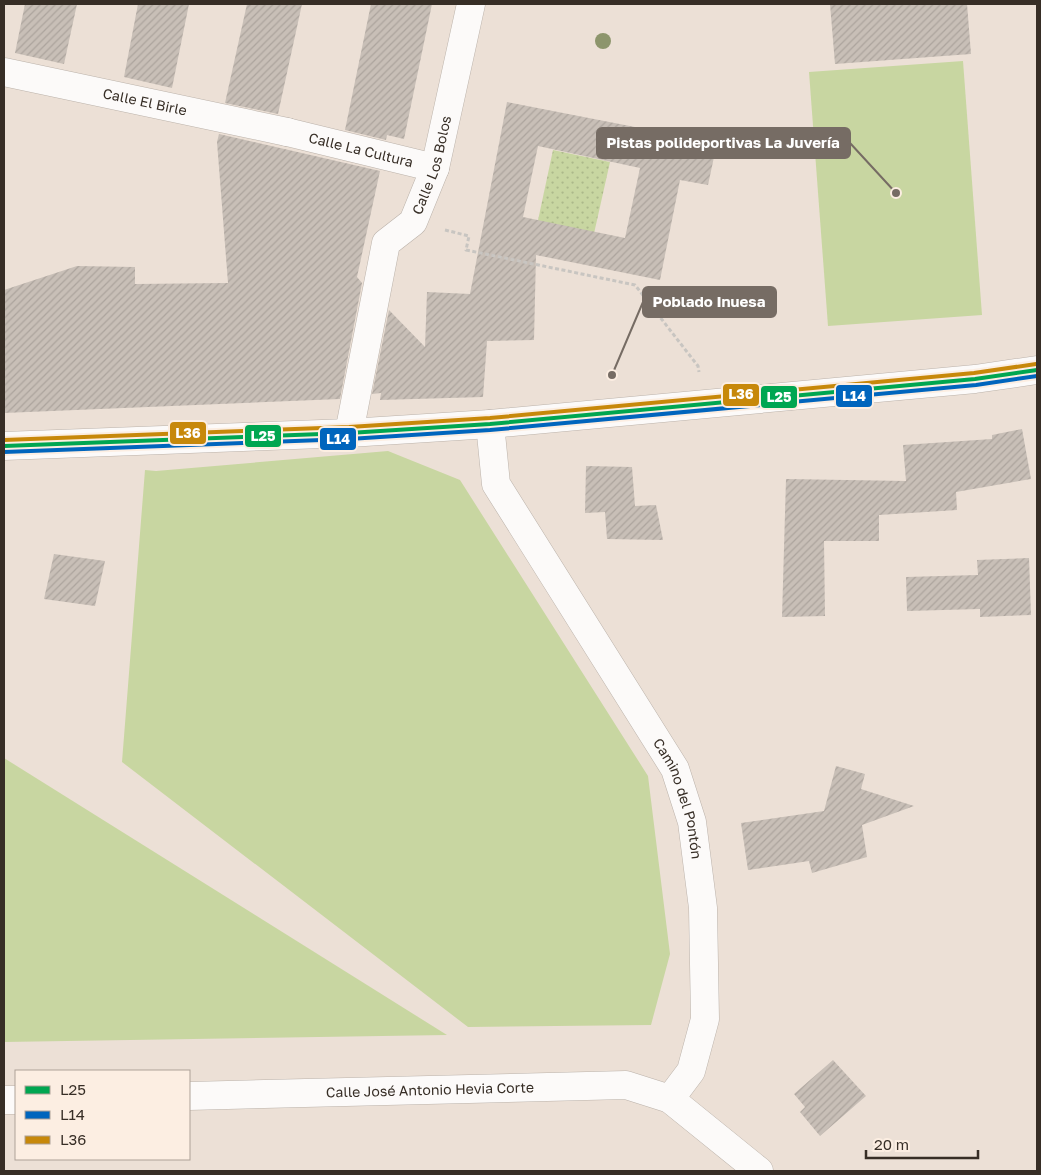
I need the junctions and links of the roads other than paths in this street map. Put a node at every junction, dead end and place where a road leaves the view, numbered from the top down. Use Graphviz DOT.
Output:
graph roads {
  1 [pos="471,4"];
  2 [pos="4,72"];
  3 [pos="287,132"];
  4 [pos="435,168"];
  5 [pos="1037,370"];
  6 [pos="490,424"];
  7 [pos="349,433"];
  8 [pos="4,446"];
  9 [pos="190,1096"];
  10 [pos="670,1099"];
  11 [pos="759,1171"];
  1 -- 4 [label="street, Calle Los Bolos"];
  2 -- 3 [label="street, Calle El Birle"];
  3 -- 4 [label="street, Calle La Cultura"];
  4 -- 7 [label="street, Calle Los Bolos"];
  5 -- 6 [label="street"];
  6 -- 7 [label="street"];
  6 -- 10 [label="street, Camino del Pontón"];
  7 -- 8 [label="street"];
  9 -- 10 [label="street, Calle José Antonio Hevia Corte"];
  10 -- 11 [label="street"];
}
